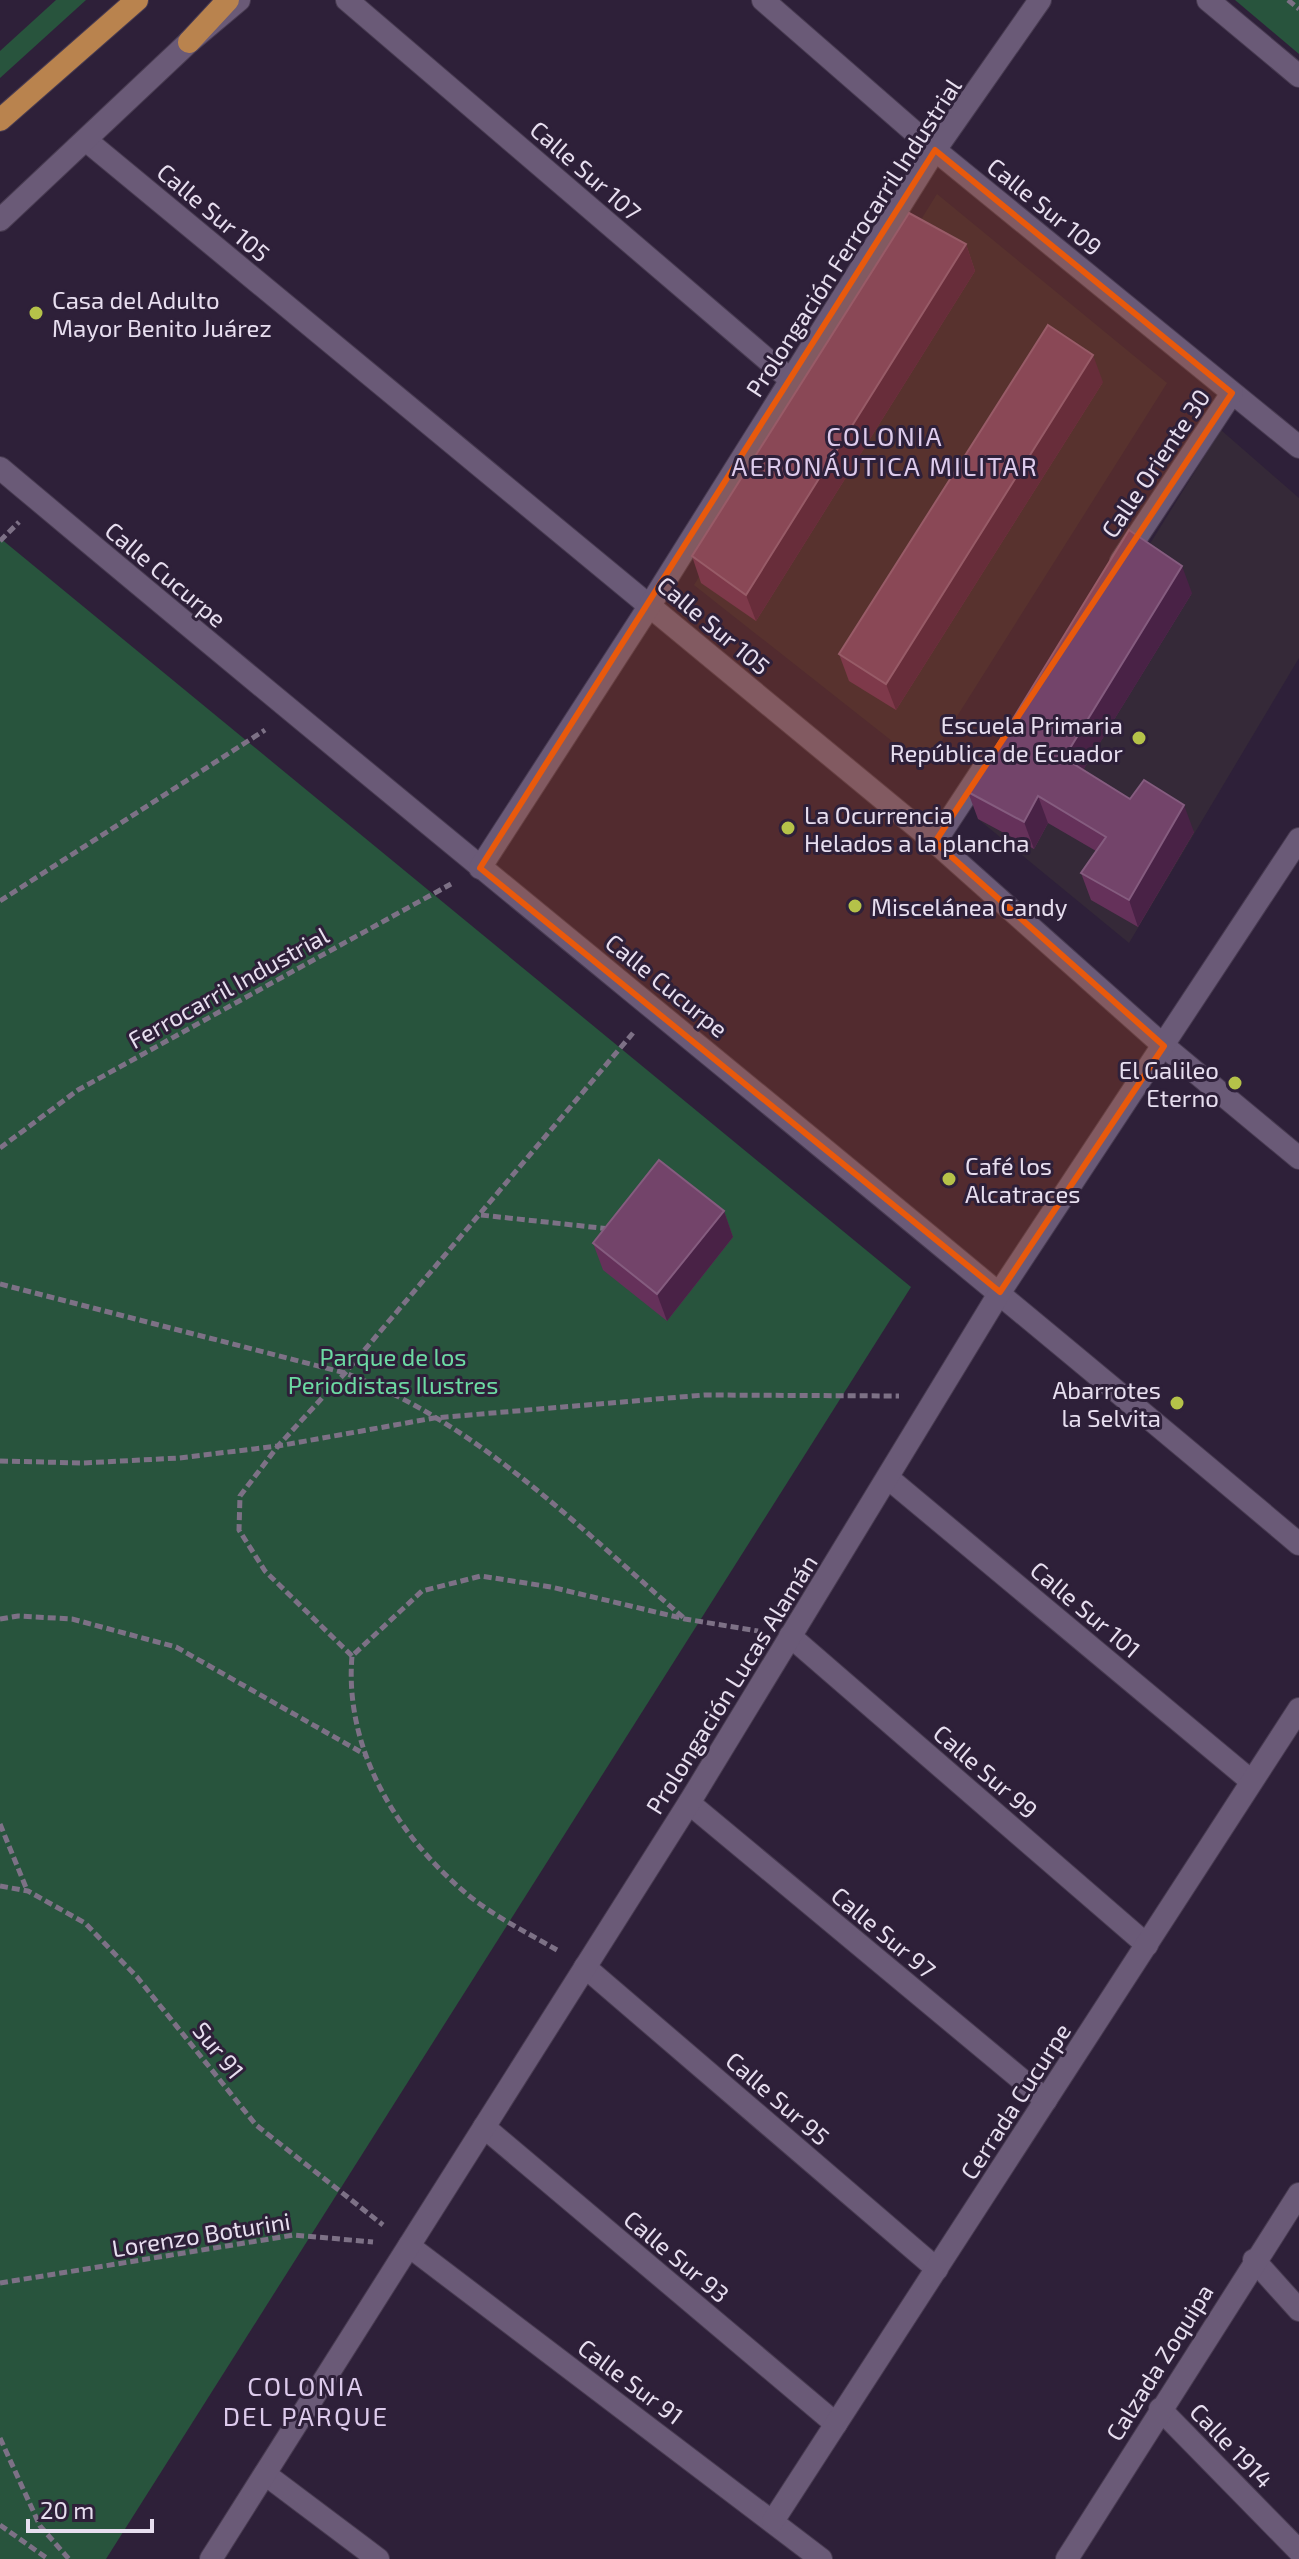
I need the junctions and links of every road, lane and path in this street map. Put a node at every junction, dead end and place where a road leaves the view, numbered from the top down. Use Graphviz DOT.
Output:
graph roads {
  1 [pos="137,0"];
  2 [pos="228,0"];
  3 [pos="239,0"];
  4 [pos="347,0"];
  5 [pos="763,0"];
  6 [pos="1040,0"];
  7 [pos="1208,0"];
  8 [pos="1288,0"];
  9 [pos="1299,9"];
  10 [pos="189,42"];
  11 [pos="1299,76"];
  12 [pos="0,120"];
  13 [pos="87,141"];
  14 [pos="935,150"];
  15 [pos="0,220"];
  16 [pos="791,380"];
  17 [pos="1232,393"];
  18 [pos="1299,447"];
  19 [pos="0,468"];
  20 [pos="1110,578"];
  21 [pos="650,605"];
  22 [pos="292,713"];
  23 [pos="996,750"];
  24 [pos="1299,839"];
  25 [pos="935,842"];
  26 [pos="480,868"];
  27 [pos="0,901"];
  28 [pos="654,1008"];
  29 [pos="1164,1046"];
  30 [pos="0,1148"];
  31 [pos="1299,1158"];
  32 [pos="480,1215"];
  33 [pos="618,1230"];
  34 [pos="0,1284"];
  35 [pos="1000,1292"];
  36 [pos="345,1373"];
  37 [pos="936,1396"];
  38 [pos="434,1418"];
  39 [pos="278,1446"];
  40 [pos="0,1461"];
  41 [pos="888,1478"];
  42 [pos="1299,1544"];
  43 [pos="0,1619"];
  44 [pos="685,1619"];
  45 [pos="790,1636"];
  46 [pos="352,1656"];
  47 [pos="1299,1709"];
  48 [pos="366,1755"];
  49 [pos="1250,1780"];
  50 [pos="689,1803"];
  51 [pos="0,1824"];
  52 [pos="0,1886"];
  53 [pos="28,1891"];
  54 [pos="1147,1945"];
  55 [pos="585,1967"];
  56 [pos="1046,2100"];
  57 [pos="484,2127"];
  58 [pos="1299,2194"];
  59 [pos="409,2246"];
  60 [pos="1254,2260"];
  61 [pos="937,2269"];
  62 [pos="0,2283"];
  63 [pos="1299,2310"];
  64 [pos="1160,2409"];
  65 [pos="836,2424"];
  66 [pos="0,2438"];
  67 [pos="265,2474"];
  68 [pos="773,2521"];
  69 [pos="0,2525"];
  70 [pos="1299,2551"];
  71 [pos="1068,2558"];
  72 [pos="48,2559"];
  73 [pos="69,2559"];
  74 [pos="211,2559"];
  75 [pos="378,2559"];
  76 [pos="821,2559"];
  1 -- 12 [label="main road"];
  2 -- 10 [label="main road"];
  3 -- 10 [label="street"];
  4 -- 16 [label="street, Calle Sur 107"];
  5 -- 14 [label="street, Calle Sur 109"];
  6 -- 14 [label="street, Prolongación Ferrocarril Industrial"];
  7 -- 11 [label="street"];
  8 -- 9 [label="path"];
  10 -- 13 [label="street"];
  13 -- 15 [label="street"];
  13 -- 21 [label="street, Calle Sur 105"];
  14 -- 16 [label="street, Prolongación Ferrocarril Industrial"];
  14 -- 17 [label="street, Calle Sur 109"];
  16 -- 21 [label="street, Prolongación Ferrocarril Industrial"];
  17 -- 18 [label="street, Calle Sur 109"];
  17 -- 20 [label="street, Calle Oriente 30"];
  19 -- 22 [label="street, Calle Cucurpe"];
  21 -- 25 [label="street, Calle Sur 105"];
  21 -- 26 [label="street, Prolongación Ferrocarril Industrial"];
  22 -- 26 [label="street, Calle Cucurpe"];
  22 -- 27 [label="path"];
  23 -- 25 [label="street"];
  24 -- 29 [label="street, Prolongación Lucas Alamán"];
  25 -- 29 [label="street, Calle Sur 105"];
  26 -- 28 [label="street, Calle Cucurpe"];
  26 -- 30 [label="path, Ferrocarril Industrial"];
  28 -- 32 [label="path"];
  28 -- 35 [label="street, Calle Cucurpe"];
  29 -- 31 [label="street, Calle Sur 105"];
  29 -- 35 [label="street, Prolongación Lucas Alamán"];
  32 -- 33 [label="path"];
  32 -- 36 [label="path"];
  34 -- 36 [label="path"];
  35 -- 37 [label="street, Prolongación Lucas Alamán"];
  35 -- 42 [label="street, Calle Cucurpe"];
  36 -- 38 [label="path"];
  36 -- 39 [label="path"];
  37 -- 38 [label="path"];
  37 -- 41 [label="street, Prolongación Lucas Alamán"];
  38 -- 39 [label="path"];
  38 -- 44 [label="path"];
  39 -- 40 [label="path"];
  39 -- 46 [label="path"];
  41 -- 45 [label="street, Prolongación Lucas Alamán"];
  41 -- 49 [label="street, Calle Sur 101"];
  43 -- 48 [label="path"];
  44 -- 45 [label="path"];
  44 -- 46 [label="path"];
  45 -- 50 [label="street, Prolongación Lucas Alamán"];
  45 -- 54 [label="street, Calle Sur 99"];
  46 -- 48 [label="path"];
  47 -- 49 [label="street, Cerrada Cucurpe"];
  48 -- 55 [label="path"];
  49 -- 54 [label="street, Cerrada Cucurpe"];
  50 -- 55 [label="street, Prolongación Lucas Alamán"];
  50 -- 56 [label="street, Calle Sur 97"];
  51 -- 53 [label="path"];
  52 -- 53 [label="path, Sur 91"];
  53 -- 59 [label="path, Sur 91"];
  54 -- 56 [label="street, Cerrada Cucurpe"];
  55 -- 57 [label="street, Prolongación Lucas Alamán"];
  55 -- 61 [label="street, Calle Sur 95"];
  56 -- 61 [label="street, Cerrada Cucurpe"];
  57 -- 59 [label="street, Prolongación Lucas Alamán"];
  57 -- 65 [label="street, Calle Sur 93"];
  58 -- 60 [label="street, Calzada Zoquipa"];
  59 -- 62 [label="path, Lorenzo Boturini"];
  59 -- 67 [label="street, Prolongación Lucas Alamán"];
  59 -- 68 [label="street, Calle Sur 91"];
  60 -- 63 [label="street"];
  60 -- 64 [label="street, Calzada Zoquipa"];
  61 -- 65 [label="street, Cerrada Cucurpe"];
  64 -- 70 [label="street, Calle 1914"];
  64 -- 71 [label="street, Calzada Zoquipa"];
  65 -- 68 [label="street, Cerrada Cucurpe"];
  66 -- 73 [label="path"];
  67 -- 74 [label="street, Prolongación Lucas Alamán"];
  67 -- 75 [label="street"];
  68 -- 76 [label="street, Calle Sur 91"];
  69 -- 72 [label="path"];
}
